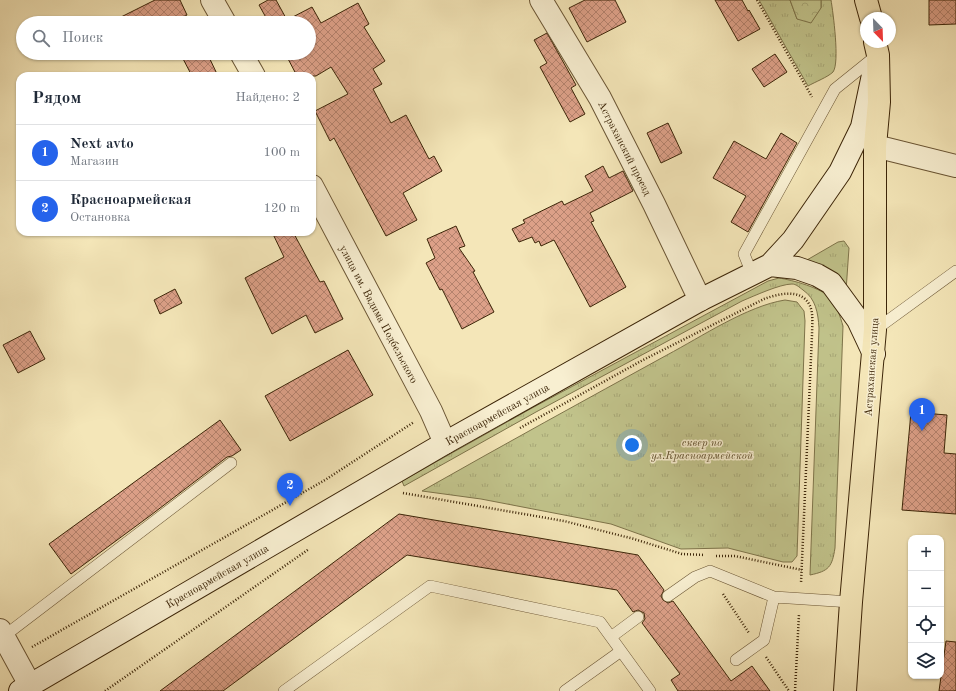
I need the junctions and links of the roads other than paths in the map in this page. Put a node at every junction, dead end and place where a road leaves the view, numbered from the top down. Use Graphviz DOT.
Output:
graph roads {
  1 [pos="212,0"];
  2 [pos="541,0"];
  3 [pos="866,0"];
  4 [pos="869,12"];
  5 [pos="221,16"];
  6 [pos="876,48"];
  7 [pos="245,60"];
  8 [pos="252,72"];
  9 [pos="875,146"];
  10 [pos="956,166"];
  11 [pos="316,194"];
  12 [pos="761,269"];
  13 [pos="956,271"];
  14 [pos="700,300"];
  15 [pos="875,330"];
  16 [pos="874,354"];
  17 [pos="445,443"];
  18 [pos="230,463"];
  19 [pos="668,596"];
  20 [pos="774,597"];
  21 [pos="851,602"];
  22 [pos="638,617"];
  23 [pos="1,634"];
  24 [pos="611,637"];
  25 [pos="621,651"];
  26 [pos="736,660"];
  27 [pos="25,688"];
  28 [pos="284,691"];
  29 [pos="565,691"];
  30 [pos="650,691"];
  31 [pos="845,691"];
  1 -- 5 [label="street"];
  2 -- 14 [label="street, Астраханский проезд"];
  3 -- 4 [label="main road"];
  6 -- 9 [label="main road, Астраханская улица"];
  6 -- 12 [label="street, Красноармейская улица"];
  6 -- 12 [label="lane"];
  7 -- 8 [label="street"];
  9 -- 10 [label="street"];
  9 -- 15 [label="main road, Астраханская улица"];
  11 -- 17 [label="street, улица им. Вадима Подбельского"];
  12 -- 14 [label="street, Красноармейская улица"];
  12 -- 16 [label="street"];
  13 -- 15 [label="lane"];
  14 -- 17 [label="street, Красноармейская улица"];
  15 -- 16 [label="main road, Астраханская улица"];
  16 -- 21 [label="main road, Астраханская улица"];
  17 -- 27 [label="street, Красноармейская улица"];
  18 -- 23 [label="lane"];
  19 -- 20 [label="lane"];
  20 -- 21 [label="lane"];
  20 -- 26 [label="lane"];
  21 -- 31 [label="main road, Астраханская улица"];
  22 -- 24 [label="lane"];
  23 -- 27 [label="street"];
  24 -- 25 [label="lane"];
  24 -- 28 [label="lane"];
  25 -- 29 [label="lane"];
  25 -- 30 [label="lane"];
}
